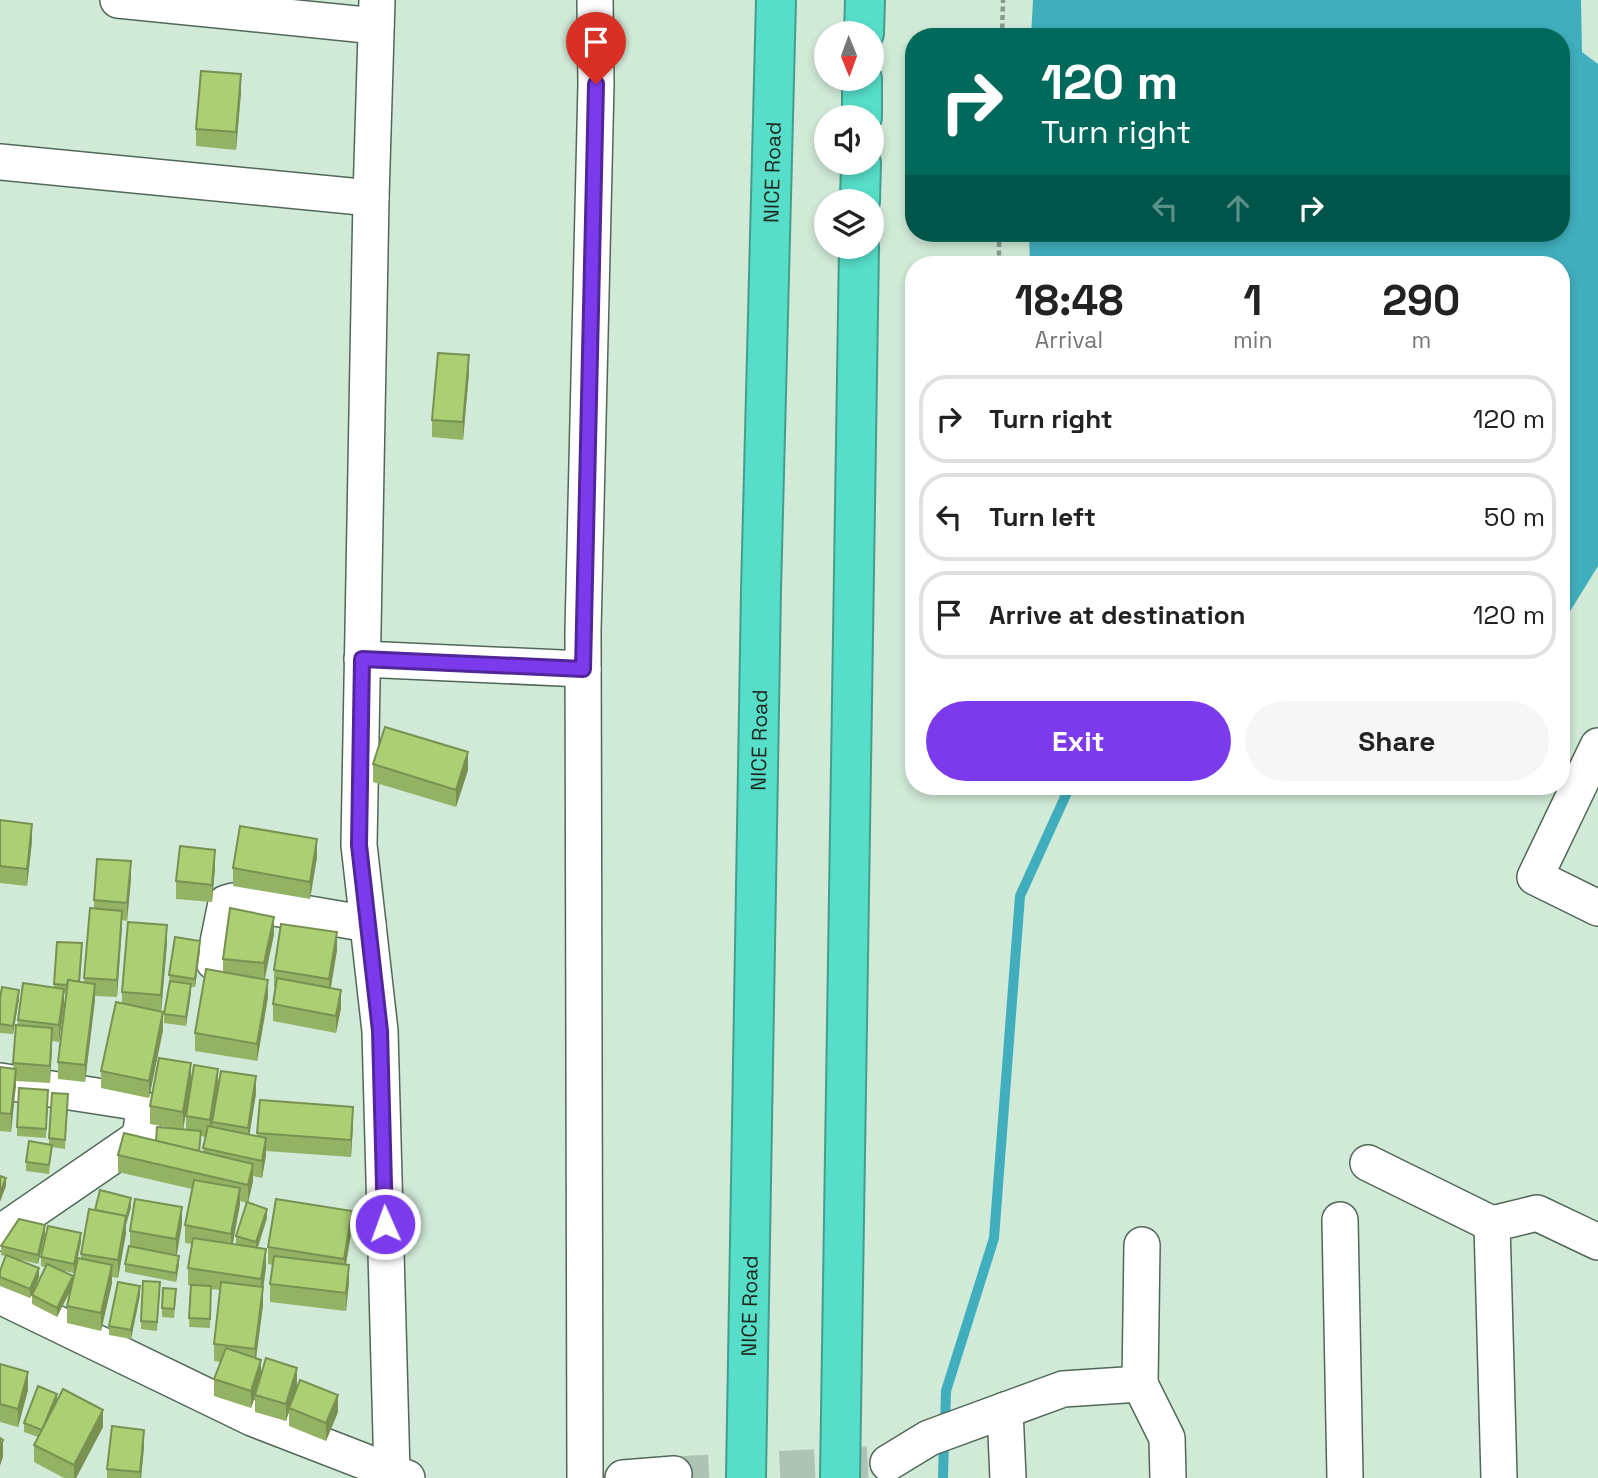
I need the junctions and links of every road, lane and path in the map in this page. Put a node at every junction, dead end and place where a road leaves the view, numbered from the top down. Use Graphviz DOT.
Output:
graph roads {
  1 [pos="118,0"];
  2 [pos="595,0"];
  3 [pos="776,0"];
  4 [pos="864,0"];
  5 [pos="1003,0"];
  6 [pos="377,13"];
  7 [pos="864,21"];
  8 [pos="1002,28"];
  9 [pos="0,162"];
  10 [pos="370,198"];
  11 [pos="859,259"];
  12 [pos="362,659"];
  13 [pos="583,669"];
  14 [pos="1597,752"];
  15 [pos="1598,908"];
  16 [pos="368,924"];
  17 [pos="214,962"];
  18 [pos="0,1082"];
  19 [pos="1368,1163"];
  20 [pos="1340,1220"];
  21 [pos="1492,1224"];
  22 [pos="0,1233"];
  23 [pos="1598,1242"];
  24 [pos="1142,1245"];
  25 [pos="0,1296"];
  26 [pos="1140,1384"];
  27 [pos="1005,1410"];
  28 [pos="888,1463"];
  29 [pos="674,1474"];
  30 [pos="399,1476"];
  31 [pos="585,1478"];
  32 [pos="623,1478"];
  33 [pos="746,1478"];
  34 [pos="840,1478"];
  35 [pos="1007,1478"];
  36 [pos="1168,1478"];
  37 [pos="1345,1478"];
  38 [pos="1499,1478"];
  1 -- 6 [label="street"];
  2 -- 13 [label="street"];
  3 -- 33 [label="highway, NICE Road"];
  4 -- 7 [label="highway"];
  5 -- 8 [label="path"];
  6 -- 10 [label="street"];
  9 -- 10 [label="street"];
  10 -- 12 [label="street"];
  11 -- 34 [label="highway"];
  12 -- 13 [label="street"];
  12 -- 16 [label="street"];
  13 -- 31 [label="street"];
  14 -- 15 [label="street"];
  16 -- 17 [label="street"];
  16 -- 30 [label="street"];
  18 -- 22 [label="street"];
  19 -- 21 [label="street"];
  20 -- 37 [label="street"];
  21 -- 23 [label="street"];
  21 -- 38 [label="street"];
  24 -- 26 [label="street"];
  25 -- 30 [label="street"];
  26 -- 27 [label="street"];
  26 -- 36 [label="street"];
  27 -- 28 [label="street"];
  27 -- 35 [label="street"];
  29 -- 32 [label="street"];
}
